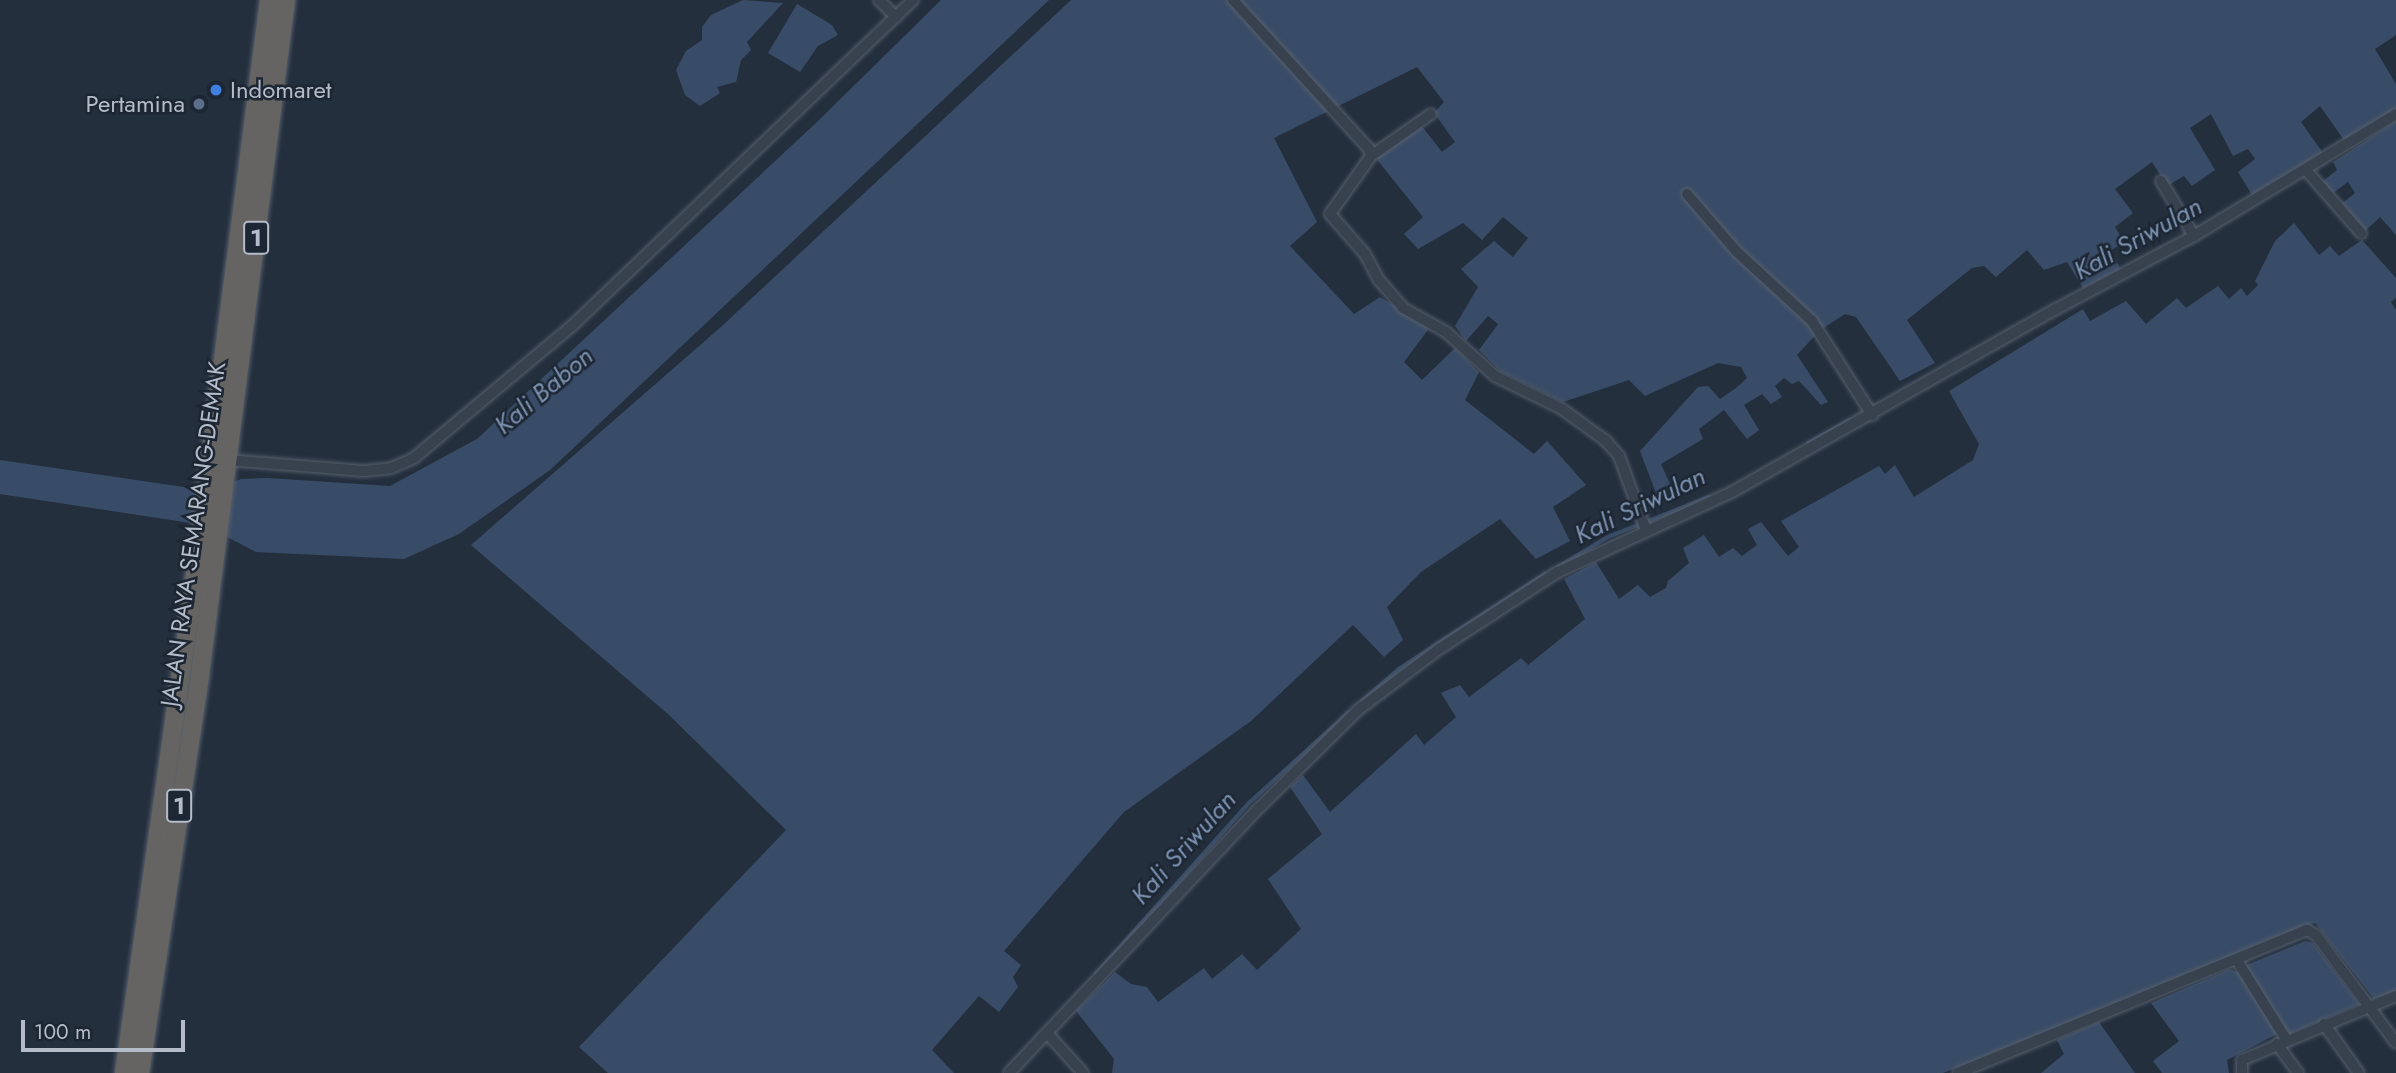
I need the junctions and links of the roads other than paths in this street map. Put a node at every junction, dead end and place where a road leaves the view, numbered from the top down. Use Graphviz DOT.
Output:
graph roads {
  1 [pos="269,0"];
  2 [pos="286,0"];
  3 [pos="879,0"];
  4 [pos="913,0"];
  5 [pos="1233,0"];
  6 [pos="895,17"];
  7 [pos="1431,114"];
  8 [pos="2396,114"];
  9 [pos="1371,156"];
  10 [pos="2306,170"];
  11 [pos="2161,181"];
  12 [pos="1687,194"];
  13 [pos="2361,233"];
  14 [pos="2194,236"];
  15 [pos="1872,415"];
  16 [pos="221,470"];
  17 [pos="1647,530"];
  18 [pos="209,539"];
  19 [pos="2236,958"];
  20 [pos="2396,996"];
  21 [pos="2369,1005"];
  22 [pos="2324,1024"];
  23 [pos="1047,1033"];
  24 [pos="2282,1042"];
  25 [pos="2396,1043"];
  26 [pos="124,1073"];
  27 [pos="140,1073"];
  28 [pos="1009,1073"];
  29 [pos="1083,1073"];
  30 [pos="1958,1073"];
  31 [pos="2242,1073"];
  32 [pos="2298,1073"];
  33 [pos="2360,1073"];
  1 -- 16 [label="highway, JALAN RAYA SEMARANG-DEMAK / 1"];
  2 -- 16 [label="highway, JALAN RAYA SEMARANG-DEMAK / 1"];
  3 -- 6 [label="street"];
  4 -- 6 [label="street"];
  5 -- 9 [label="street"];
  6 -- 16 [label="street"];
  7 -- 9 [label="street"];
  8 -- 10 [label="street"];
  9 -- 17 [label="street"];
  10 -- 13 [label="street"];
  10 -- 14 [label="street"];
  11 -- 14 [label="street"];
  12 -- 15 [label="street"];
  14 -- 15 [label="street"];
  15 -- 17 [label="street"];
  16 -- 18 [label="highway, JALAN RAYA SEMARANG-DEMAK / 1"];
  17 -- 23 [label="street"];
  18 -- 26 [label="highway, JALAN RAYA SEMARANG-DEMAK / 1"];
  18 -- 27 [label="highway, JALAN RAYA SEMARANG-DEMAK / 1"];
  19 -- 21 [label="street"];
  19 -- 24 [label="street"];
  19 -- 30 [label="street"];
  20 -- 21 [label="street"];
  21 -- 22 [label="street"];
  21 -- 25 [label="street"];
  22 -- 24 [label="street"];
  22 -- 33 [label="street"];
  23 -- 28 [label="street"];
  23 -- 29 [label="street"];
  24 -- 31 [label="street"];
  24 -- 32 [label="street"];
}
